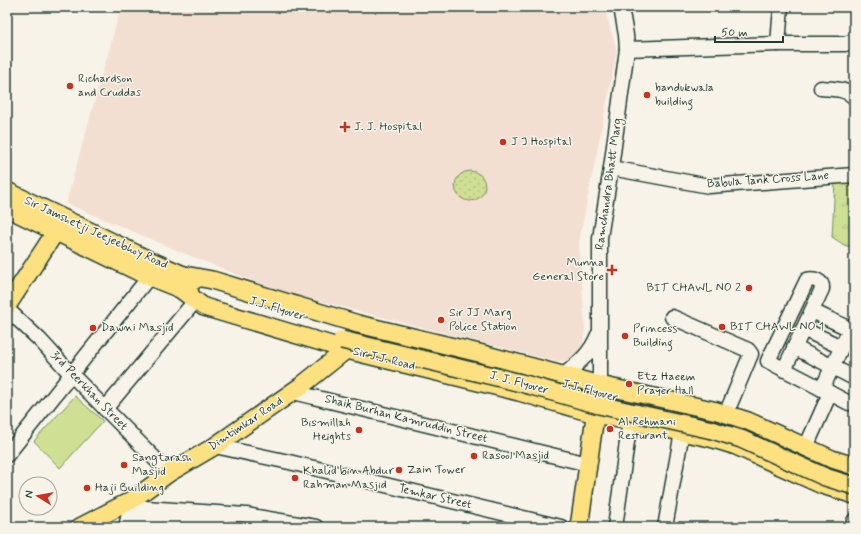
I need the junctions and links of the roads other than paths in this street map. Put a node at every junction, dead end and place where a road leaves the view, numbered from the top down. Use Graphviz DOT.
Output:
graph roads {
  1 [pos="621,7"];
  2 [pos="781,7"];
  3 [pos="854,41"];
  4 [pos="778,44"];
  5 [pos="627,50"];
  6 [pos="821,88"];
  7 [pos="854,97"];
  8 [pos="611,168"];
  9 [pos="854,175"];
  10 [pos="7,191"];
  11 [pos="7,208"];
  12 [pos="60,225"];
  13 [pos="149,277"];
  14 [pos="183,282"];
  15 [pos="195,301"];
  16 [pos="7,306"];
  17 [pos="7,309"];
  18 [pos="812,310"];
  19 [pos="672,317"];
  20 [pos="788,318"];
  21 [pos="804,327"];
  22 [pos="600,332"];
  23 [pos="344,340"];
  24 [pos="794,347"];
  25 [pos="841,347"];
  26 [pos="751,354"];
  27 [pos="768,361"];
  28 [pos="832,367"];
  29 [pos="784,370"];
  30 [pos="71,374"];
  31 [pos="564,375"];
  32 [pos="854,378"];
  33 [pos="600,385"];
  34 [pos="826,391"];
  35 [pos="293,392"];
  36 [pos="849,403"];
  37 [pos="105,409"];
  38 [pos="595,414"];
  39 [pos="726,414"];
  40 [pos="630,421"];
  41 [pos="682,432"];
  42 [pos="216,446"];
  43 [pos="806,447"];
  44 [pos="7,454"];
  45 [pos="588,464"];
  46 [pos="854,466"];
  47 [pos="169,473"];
  48 [pos="854,475"];
  49 [pos="854,486"];
  50 [pos="854,495"];
  51 [pos="131,504"];
  52 [pos="245,521"];
  53 [pos="854,521"];
  54 [pos="280,524"];
  55 [pos="80,527"];
  56 [pos="126,527"];
  57 [pos="140,527"];
  58 [pos="226,527"];
  59 [pos="316,527"];
  60 [pos="561,527"];
  61 [pos="579,527"];
  62 [pos="615,527"];
  63 [pos="664,527"];
  64 [pos="853,527"];
  1 -- 5 [label="street, Ramchandra Bhatt Marg"];
  2 -- 4 [label="street"];
  3 -- 4 [label="street"];
  4 -- 5 [label="street"];
  5 -- 8 [label="street, Ramchandra Bhatt Marg"];
  6 -- 7 [label="street"];
  8 -- 9 [label="street, Babula Tank Cross Lane"];
  8 -- 22 [label="street, Ramchandra Bhatt Marg"];
  10 -- 12 [label="main road, Sir Jamshetji Jeejeebhoy Road"];
  11 -- 12 [label="main road, Sir Jamshetji Jeejeebhoy Road"];
  12 -- 13 [label="main road, Sir Jamshetji Jeejeebhoy Road"];
  12 -- 14 [label="main road, Sir Jamshetji Jeejeebhoy Road"];
  12 -- 16 [label="main road"];
  13 -- 14 [label="main road, Sir Jamshetji Jeejeebhoy Road"];
  13 -- 30 [label="street"];
  14 -- 15 [label="main road, Sir J.J. Road"];
  14 -- 23 [label="main road, J. J. Flyover"];
  14 -- 31 [label="main road"];
  15 -- 23 [label="main road, Sir J.J. Road"];
  15 -- 37 [label="street"];
  17 -- 30 [label="street, 3rd Peerkhan Street"];
  18 -- 20 [label="street"];
  18 -- 21 [label="street"];
  18 -- 25 [label="street"];
  19 -- 26 [label="street"];
  20 -- 21 [label="street"];
  20 -- 27 [label="street"];
  21 -- 24 [label="street"];
  21 -- 25 [label="street"];
  22 -- 31 [label="street"];
  22 -- 33 [label="street, Ramchandra Bhatt Marg"];
  23 -- 35 [label="main road, Dimtimkar Road"];
  23 -- 38 [label="main road, Sir J.J. Road"];
  23 -- 48 [label="main road, J.J. Flyover"];
  23 -- 49 [label="main road, J. J. Flyover, bridge"];
  24 -- 28 [label="street"];
  24 -- 29 [label="street"];
  25 -- 28 [label="street"];
  26 -- 27 [label="street"];
  26 -- 39 [label="street"];
  27 -- 29 [label="street"];
  28 -- 32 [label="street"];
  28 -- 34 [label="street"];
  29 -- 34 [label="street"];
  30 -- 37 [label="street, 3rd Peerkhan Street"];
  30 -- 44 [label="street"];
  31 -- 33 [label="main road"];
  33 -- 38 [label="main road"];
  33 -- 39 [label="main road"];
  34 -- 36 [label="street"];
  34 -- 43 [label="street"];
  35 -- 42 [label="main road, Dimtimkar Road"];
  35 -- 45 [label="street, Shaik Burhan Kamruddin Street"];
  37 -- 47 [label="street, 3rd Peerkhan Street"];
  38 -- 40 [label="main road, Sir J.J. Road"];
  38 -- 45 [label="main road"];
  39 -- 43 [label="main road"];
  40 -- 41 [label="main road, Sir J.J. Road"];
  40 -- 62 [label="street"];
  41 -- 50 [label="main road, Sir J.J. Road"];
  41 -- 63 [label="street"];
  42 -- 47 [label="main road, Dimtimkar Road"];
  42 -- 60 [label="street, Temkar Street"];
  43 -- 46 [label="main road"];
  45 -- 61 [label="main road"];
  47 -- 51 [label="main road, Dimtimkar Road"];
  51 -- 52 [label="street"];
  51 -- 55 [label="main road, Dimtimkar Road"];
  51 -- 56 [label="street"];
  52 -- 54 [label="street"];
  53 -- 64 [label="street"];
  54 -- 59 [label="street"];
  57 -- 58 [label="street"];
}
